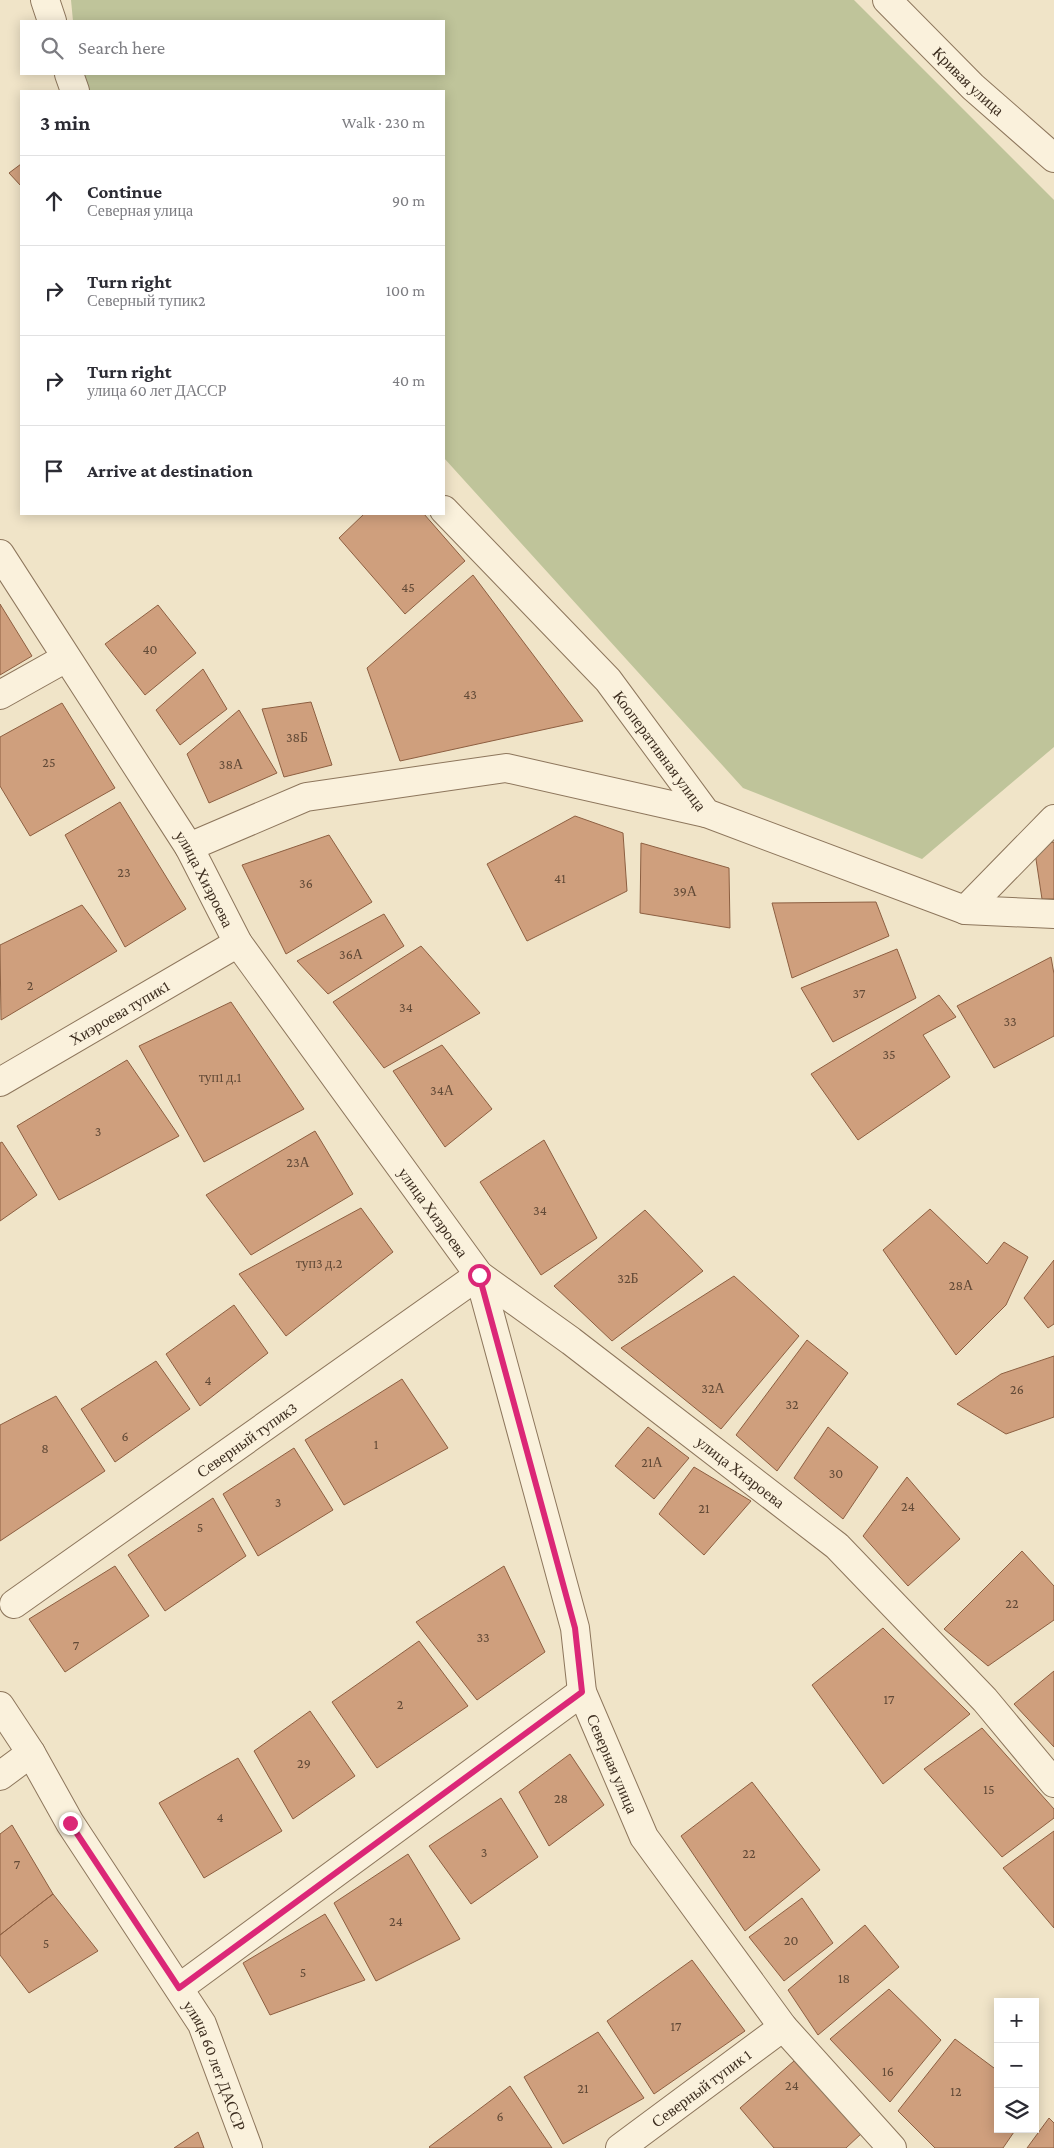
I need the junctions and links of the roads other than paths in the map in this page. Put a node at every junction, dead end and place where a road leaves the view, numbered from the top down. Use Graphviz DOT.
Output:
graph roads {
  1 [pos="45,0"];
  2 [pos="887,0"];
  3 [pos="52,20"];
  4 [pos="69,75"];
  5 [pos="75,90"];
  6 [pos="1054,158"];
  7 [pos="445,511"];
  8 [pos="0,554"];
  9 [pos="66,658"];
  10 [pos="0,695"];
  11 [pos="706,813"];
  12 [pos="1054,819"];
  13 [pos="189,848"];
  14 [pos="965,910"];
  15 [pos="1054,914"];
  16 [pos="238,943"];
  17 [pos="0,1082"];
  18 [pos="479,1275"];
  19 [pos="14,1604"];
  20 [pos="582,1692"];
  21 [pos="0,1706"];
  22 [pos="31,1753"];
  23 [pos="0,1776"];
  24 [pos="1054,1783"];
  25 [pos="179,1988"];
  26 [pos="783,2027"];
  27 [pos="248,2148"];
  28 [pos="620,2148"];
  29 [pos="892,2148"];
  1 -- 3 [label="street"];
  2 -- 6 [label="street, Кривая улица"];
  4 -- 5 [label="street"];
  7 -- 11 [label="street, Кооперативная улица"];
  8 -- 9 [label="street, улица Хизроева"];
  9 -- 10 [label="street"];
  9 -- 13 [label="street, улица Хизроева"];
  11 -- 13 [label="street"];
  11 -- 14 [label="street, Кооперативная улица"];
  12 -- 14 [label="street"];
  13 -- 16 [label="street, улица Хизроева"];
  14 -- 15 [label="street, Кооперативная улица"];
  16 -- 17 [label="street, Хиэроева тупик1"];
  16 -- 18 [label="street, улица Хизроева"];
  18 -- 19 [label="street, Северный тупик3"];
  18 -- 20 [label="street, Северная улица"];
  18 -- 24 [label="street, улица Хизроева"];
  20 -- 25 [label="street"];
  20 -- 26 [label="street, Северная улица"];
  21 -- 22 [label="street, улица 60 лет ДАССР"];
  22 -- 23 [label="street"];
  22 -- 25 [label="street, улица 60 лет ДАССР"];
  25 -- 27 [label="street, улица 60 лет ДАССР"];
  26 -- 28 [label="street, Северный тупик 1"];
  26 -- 29 [label="street, Северная улица"];
}
